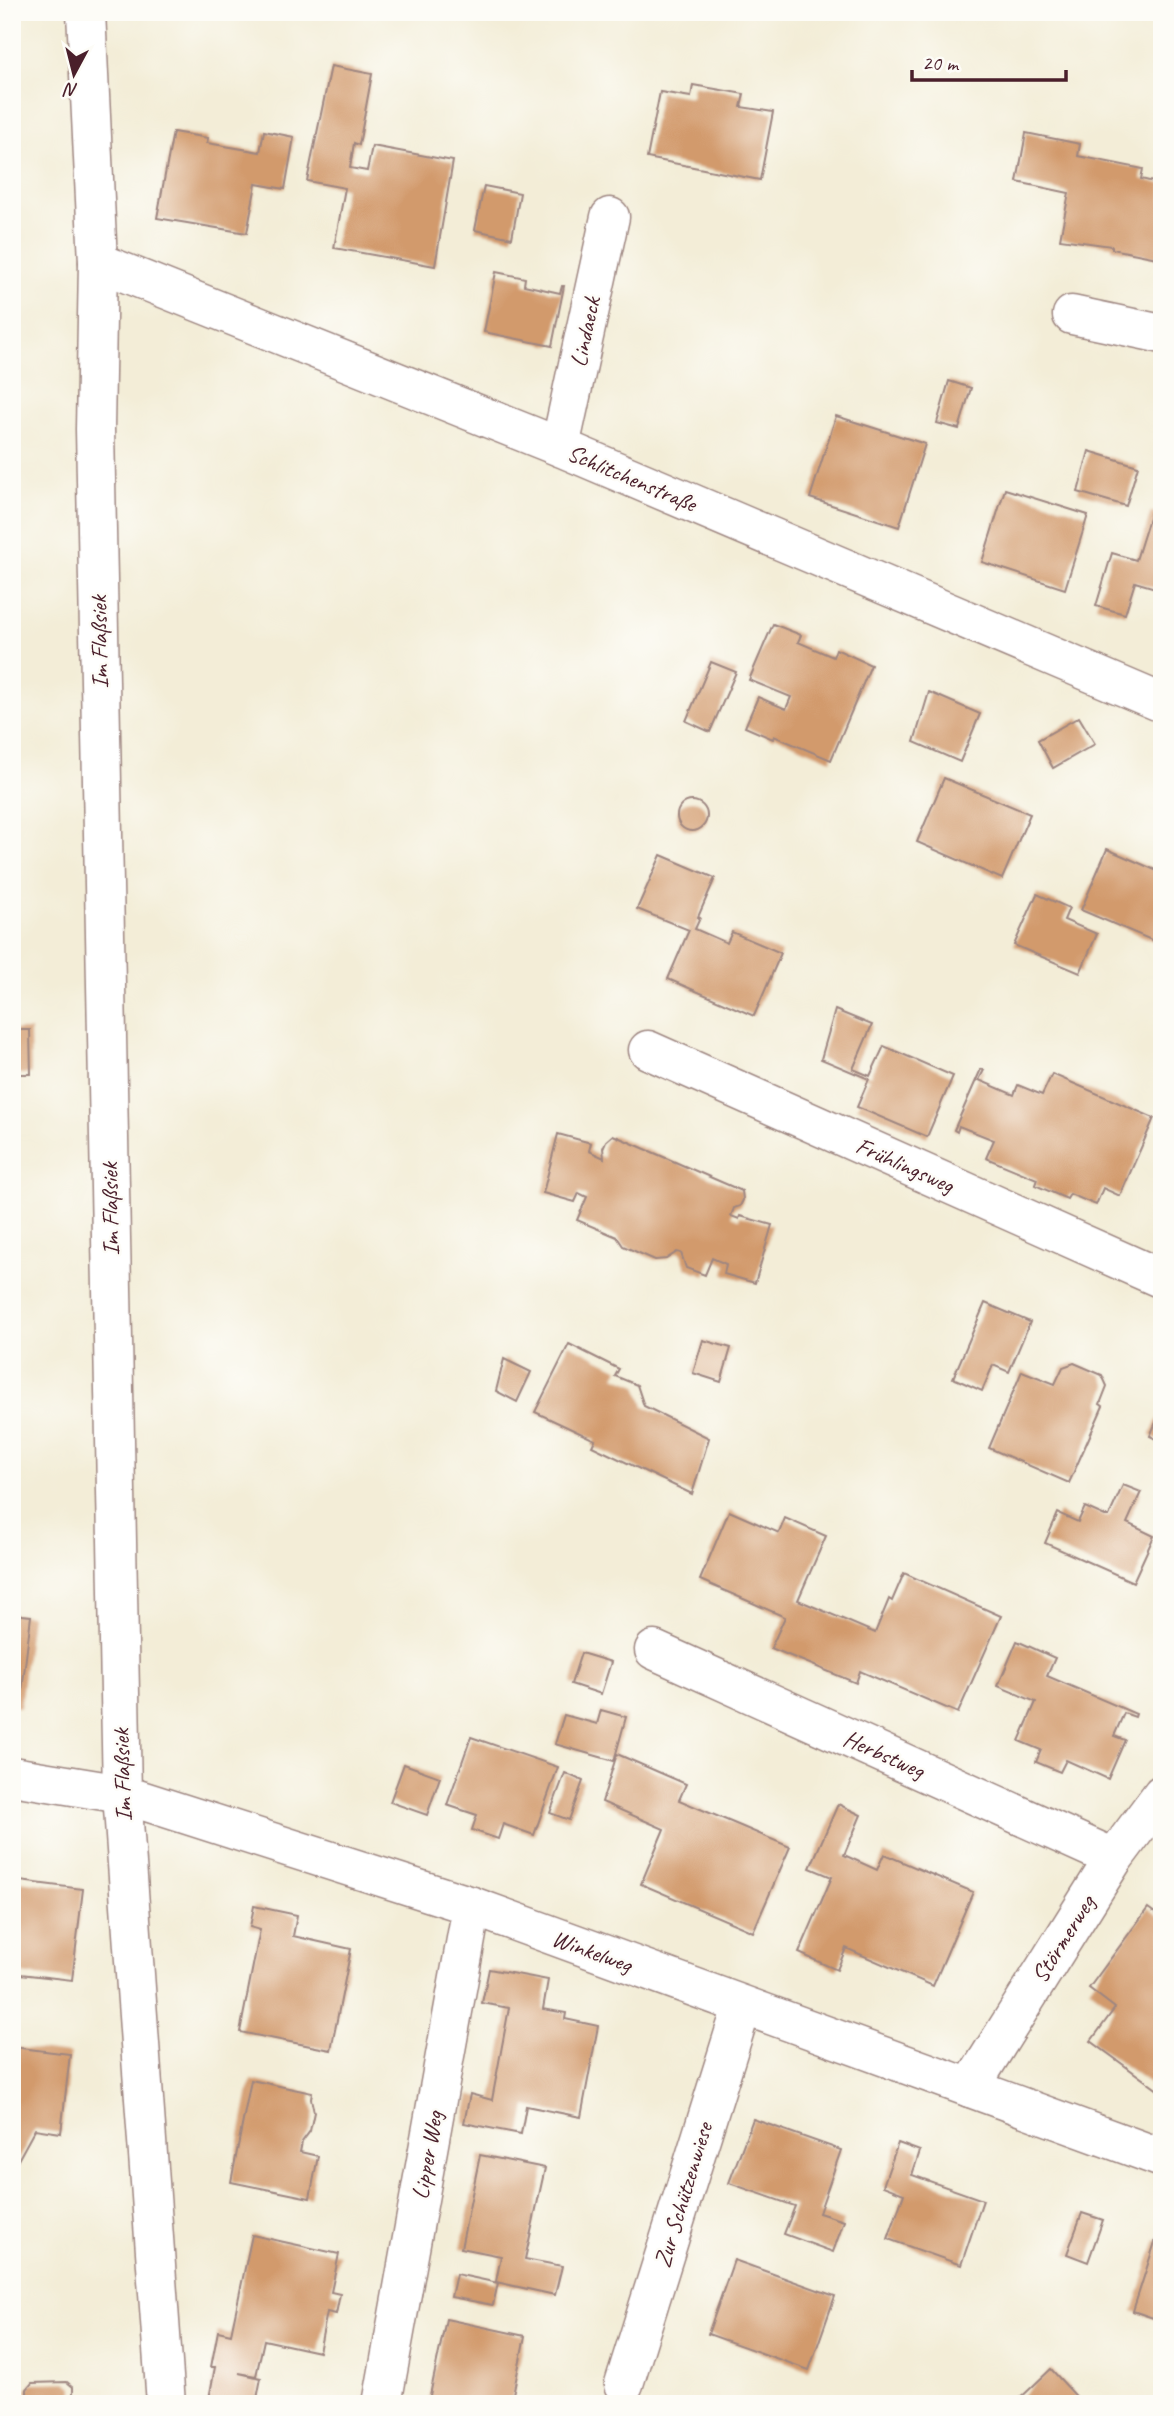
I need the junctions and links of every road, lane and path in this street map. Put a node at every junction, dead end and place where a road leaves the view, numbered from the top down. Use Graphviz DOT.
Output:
graph roads {
  1 [pos="86,12"];
  2 [pos="610,217"];
  3 [pos="98,261"];
  4 [pos="1072,315"];
  5 [pos="1162,334"];
  6 [pos="560,447"];
  7 [pos="1162,703"];
  8 [pos="648,1050"];
  9 [pos="1162,1279"];
  10 [pos="654,1650"];
  11 [pos="12,1776"];
  12 [pos="122,1794"];
  13 [pos="1162,1794"];
  14 [pos="1114,1858"];
  15 [pos="472,1906"];
  16 [pos="743,2007"];
  17 [pos="970,2088"];
  18 [pos="1162,2158"];
  19 [pos="624,2384"];
  20 [pos="166,2404"];
  21 [pos="382,2404"];
  1 -- 3 [label="street, Im Flaßsiek"];
  2 -- 6 [label="street, Lindaeck"];
  3 -- 6 [label="street, Schlitchenstraße"];
  3 -- 12 [label="street, Im Flaßsiek"];
  4 -- 5 [label="street"];
  6 -- 7 [label="street, Schlitchenstraße"];
  8 -- 9 [label="street, Frühlingsweg"];
  10 -- 14 [label="street, Herbstweg"];
  11 -- 12 [label="street, Winkelweg"];
  12 -- 15 [label="street, Winkelweg"];
  12 -- 20 [label="street, Im Flaßsiek"];
  13 -- 14 [label="street, Störmerweg"];
  14 -- 17 [label="street, Störmerweg"];
  15 -- 16 [label="street, Winkelweg"];
  15 -- 21 [label="street, Lipper Weg"];
  16 -- 17 [label="street, Winkelweg"];
  16 -- 19 [label="street, Zur Schützenwiese"];
  17 -- 18 [label="street, Winkelweg"];
}
